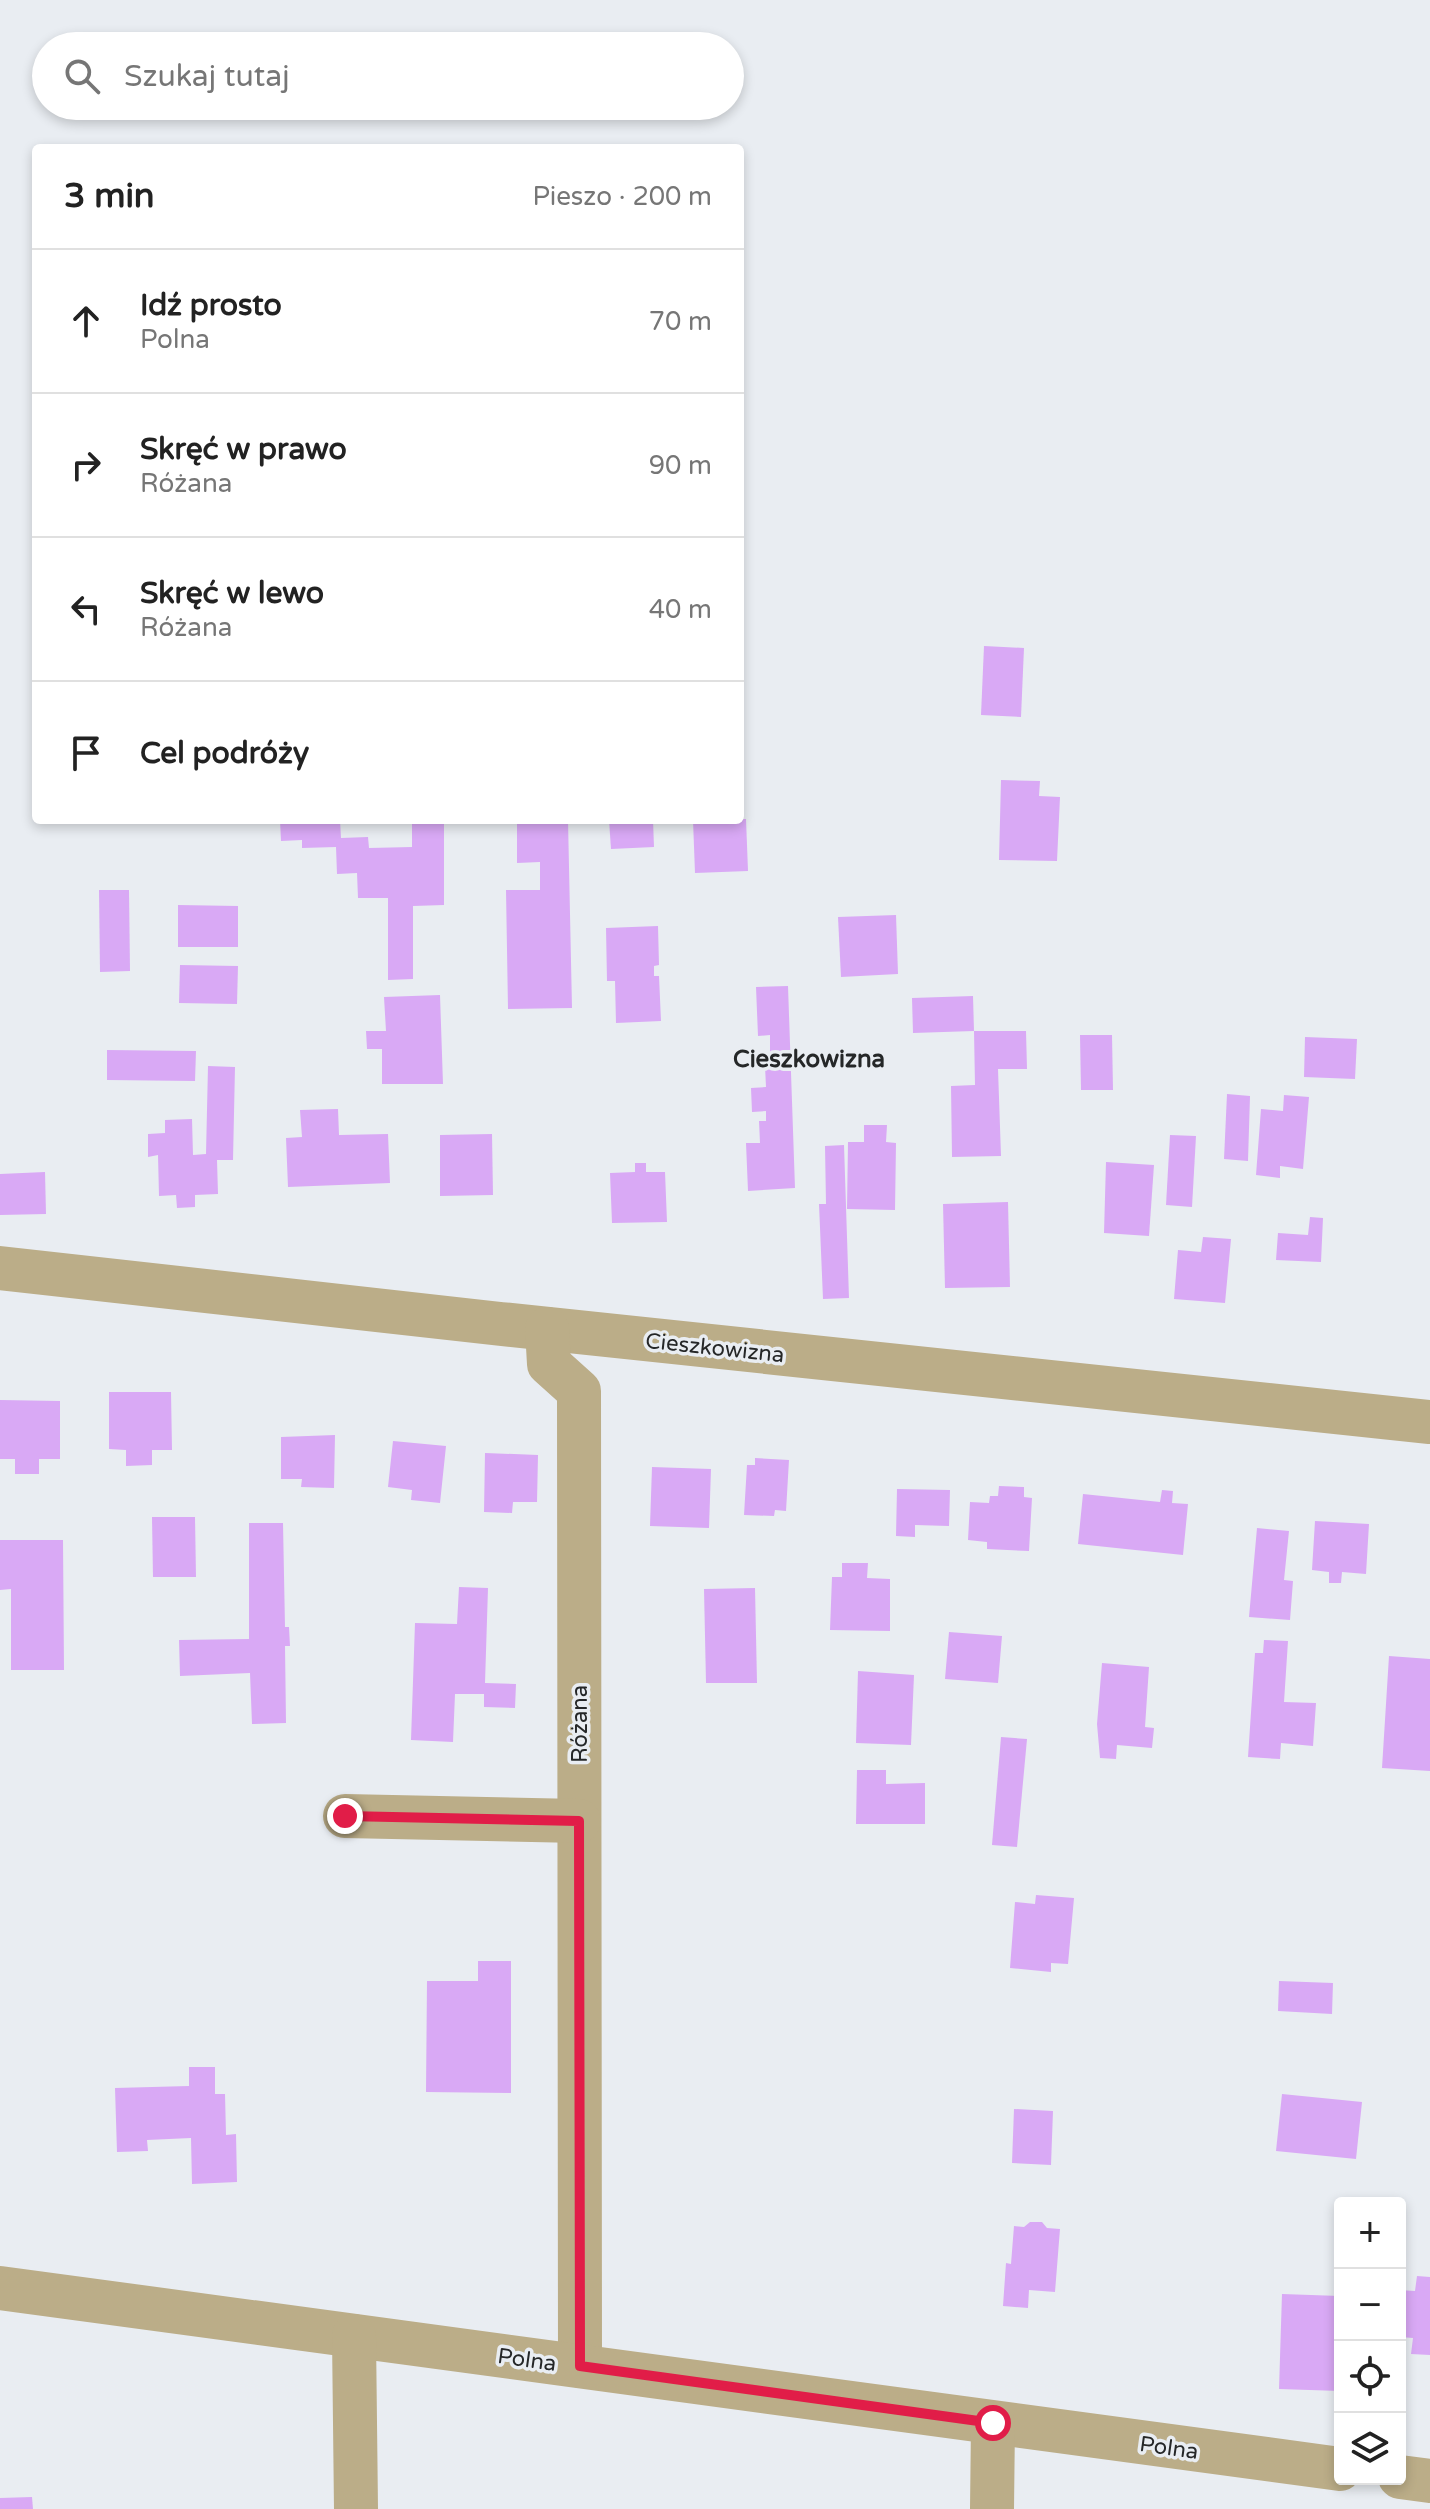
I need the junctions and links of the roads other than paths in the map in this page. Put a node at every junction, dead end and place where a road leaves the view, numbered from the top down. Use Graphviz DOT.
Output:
graph roads {
  1 [pos="0,1268"];
  2 [pos="547,1329"];
  3 [pos="1430,1422"];
  4 [pos="345,1816"];
  5 [pos="579,1821"];
  6 [pos="0,2288"];
  7 [pos="354,2336"];
  8 [pos="580,2366"];
  9 [pos="993,2423"];
  10 [pos="1334,2468"];
  11 [pos="1406,2478"];
  12 [pos="1430,2481"];
  13 [pos="356,2509"];
  14 [pos="992,2509"];
  1 -- 2 [label="street, Cieszkowizna"];
  2 -- 3 [label="street, Cieszkowizna"];
  2 -- 5 [label="street, Różana"];
  4 -- 5 [label="street"];
  5 -- 8 [label="street, Różana"];
  6 -- 7 [label="street, Polna"];
  7 -- 8 [label="street, Polna"];
  7 -- 13 [label="street"];
  8 -- 9 [label="street, Polna"];
  9 -- 10 [label="street, Polna"];
  9 -- 14 [label="street"];
  11 -- 12 [label="street"];
}
